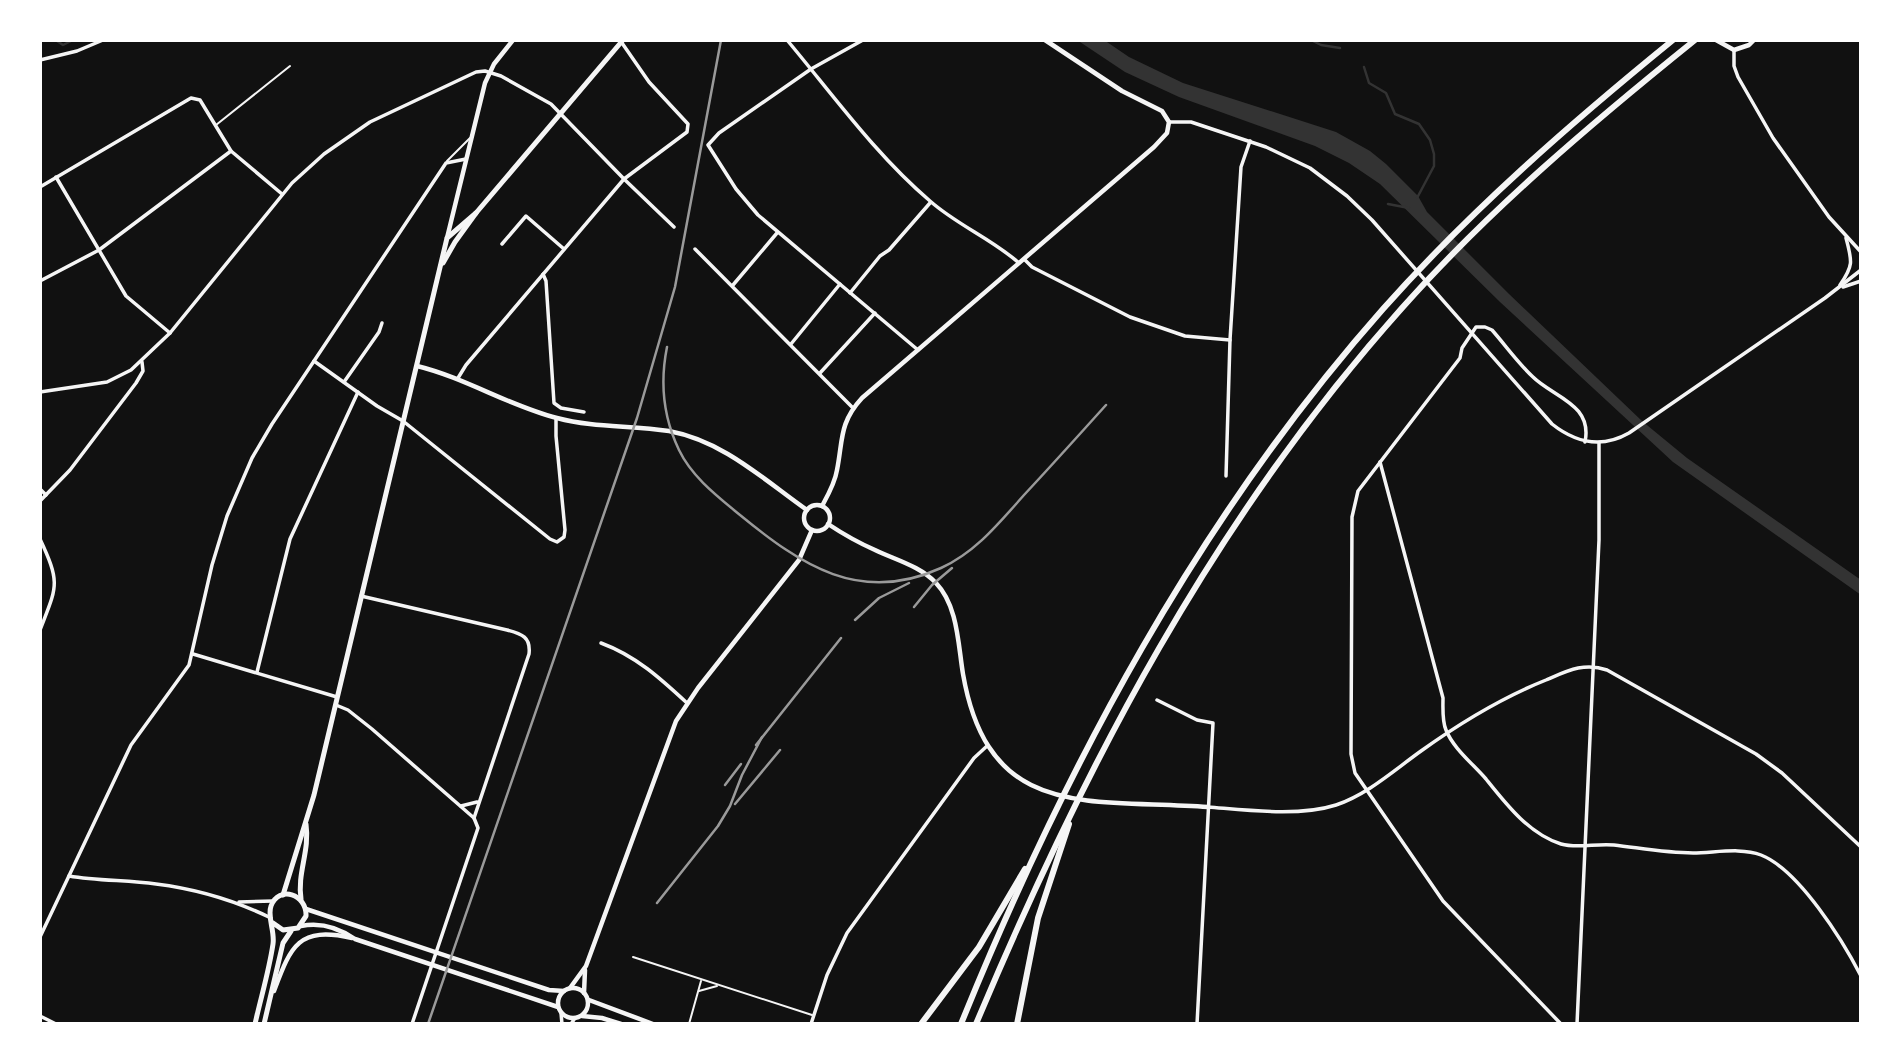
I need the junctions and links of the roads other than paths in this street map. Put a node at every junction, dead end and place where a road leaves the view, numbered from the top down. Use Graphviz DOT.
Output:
graph roads {
  1 [pos="103,40"];
  2 [pos="513,40"];
  3 [pos="787,40"];
  4 [pos="863,40"];
  5 [pos="1045,40"];
  6 [pos="1673,40"];
  7 [pos="1695,40"];
  8 [pos="1716,40"];
  9 [pos="1754,40"];
  10 [pos="623,42"];
  11 [pos="1734,50"];
  12 [pos="40,60"];
  13 [pos="290,66"];
  14 [pos="811,69"];
  15 [pos="489,72"];
  16 [pos="560,112"];
  17 [pos="1169,122"];
  18 [pos="216,126"];
  19 [pos="471,137"];
  20 [pos="1250,141"];
  21 [pos="231,150"];
  22 [pos="466,159"];
  23 [pos="446,163"];
  24 [pos="56,177"];
  25 [pos="624,179"];
  26 [pos="40,187"];
  27 [pos="282,194"];
  28 [pos="931,202"];
  29 [pos="475,213"];
  30 [pos="674,227"];
  31 [pos="777,233"];
  32 [pos="1845,236"];
  33 [pos="447,238"];
  34 [pos="502,244"];
  35 [pos="564,249"];
  36 [pos="99,250"];
  37 [pos="695,250"];
  38 [pos="1861,252"];
  39 [pos="1025,260"];
  40 [pos="1020,264"];
  41 [pos="440,269"];
  42 [pos="1861,270"];
  43 [pos="542,274"];
  44 [pos="40,281"];
  45 [pos="1861,281"];
  46 [pos="840,284"];
  47 [pos="733,285"];
  48 [pos="1838,289"];
  49 [pos="850,293"];
  50 [pos="875,313"];
  51 [pos="382,323"];
  52 [pos="170,333"];
  53 [pos="1230,340"];
  54 [pos="791,344"];
  55 [pos="918,350"];
  56 [pos="314,361"];
  57 [pos="142,362"];
  58 [pos="417,366"];
  59 [pos="820,373"];
  60 [pos="458,378"];
  61 [pos="344,382"];
  62 [pos="40,392"];
  63 [pos="358,392"];
  64 [pos="853,408"];
  65 [pos="584,412"];
  66 [pos="556,418"];
  67 [pos="403,421"];
  68 [pos="1585,442"];
  69 [pos="1599,443"];
  70 [pos="1380,462"];
  71 [pos="1226,476"];
  72 [pos="40,489"];
  73 [pos="47,495"];
  74 [pos="40,501"];
  75 [pos="822,506"];
  76 [pos="807,510"];
  77 [pos="828,524"];
  78 [pos="813,530"];
  79 [pos="40,540"];
  80 [pos="361,596"];
  81 [pos="40,630"];
  82 [pos="601,643"];
  83 [pos="193,654"];
  84 [pos="1594,666"];
  85 [pos="257,672"];
  86 [pos="337,697"];
  87 [pos="1157,700"];
  88 [pos="687,703"];
  89 [pos="335,705"];
  90 [pos="1448,732"];
  91 [pos="987,746"];
  92 [pos="1367,791"];
  93 [pos="1079,796"];
  94 [pos="478,801"];
  95 [pos="460,806"];
  96 [pos="1208,807"];
  97 [pos="474,818"];
  98 [pos="306,824"];
  99 [pos="1045,834"];
  100 [pos="1586,845"];
  101 [pos="1861,847"];
  102 [pos="69,876"];
  103 [pos="283,895"];
  104 [pos="301,899"];
  105 [pos="275,900"];
  106 [pos="237,902"];
  107 [pos="306,909"];
  108 [pos="272,921"];
  109 [pos="301,926"];
  110 [pos="291,931"];
  111 [pos="40,937"];
  112 [pos="355,939"];
  113 [pos="633,957"];
  114 [pos="586,966"];
  115 [pos="1861,976"];
  116 [pos="702,980"];
  117 [pos="719,986"];
  118 [pos="567,990"];
  119 [pos="698,991"];
  120 [pos="586,996"];
  121 [pos="270,1002"];
  122 [pos="560,1010"];
  123 [pos="40,1016"];
  124 [pos="813,1016"];
  125 [pos="578,1017"];
  126 [pos="56,1024"];
  127 [pos="256,1024"];
  128 [pos="264,1024"];
  129 [pos="412,1024"];
  130 [pos="562,1024"];
  131 [pos="571,1024"];
  132 [pos="621,1024"];
  133 [pos="653,1024"];
  134 [pos="689,1024"];
  135 [pos="811,1024"];
  136 [pos="921,1024"];
  137 [pos="961,1024"];
  138 [pos="976,1024"];
  139 [pos="1017,1024"];
  140 [pos="1197,1024"];
  141 [pos="1561,1024"];
  142 [pos="1577,1024"];
  1 -- 12 [label="street"];
  2 -- 15 [label="street"];
  3 -- 14 [label="street"];
  4 -- 14 [label="street"];
  5 -- 17 [label="street"];
  6 -- 99 [label="highway"];
  7 -- 93 [label="highway"];
  8 -- 11 [label="street"];
  9 -- 11 [label="street"];
  10 -- 16 [label="main road"];
  10 -- 25 [label="street"];
  11 -- 32 [label="street"];
  13 -- 18 [label="lane"];
  14 -- 28 [label="street"];
  14 -- 31 [label="street"];
  15 -- 16 [label="street"];
  15 -- 19 [label="street"];
  15 -- 27 [label="street"];
  16 -- 25 [label="street"];
  16 -- 29 [label="main road"];
  17 -- 20 [label="street"];
  17 -- 39 [label="street"];
  18 -- 21 [label="street"];
  18 -- 24 [label="street"];
  19 -- 22 [label="street"];
  19 -- 23 [label="lane"];
  20 -- 53 [label="street"];
  20 -- 68 [label="street"];
  21 -- 27 [label="street"];
  21 -- 36 [label="street"];
  22 -- 23 [label="street"];
  22 -- 33 [label="street"];
  23 -- 56 [label="street"];
  24 -- 26 [label="street"];
  24 -- 36 [label="street"];
  25 -- 30 [label="street"];
  25 -- 35 [label="street"];
  27 -- 52 [label="street"];
  28 -- 40 [label="street"];
  28 -- 49 [label="street"];
  29 -- 33 [label="main road"];
  29 -- 41 [label="main road"];
  31 -- 46 [label="street"];
  31 -- 47 [label="street"];
  32 -- 38 [label="street"];
  32 -- 48 [label="street"];
  33 -- 41 [label="main road"];
  34 -- 35 [label="street"];
  35 -- 43 [label="street"];
  36 -- 44 [label="street"];
  36 -- 52 [label="street"];
  37 -- 47 [label="street"];
  39 -- 40 [label="street"];
  39 -- 53 [label="street"];
  40 -- 55 [label="street"];
  41 -- 58 [label="main road"];
  42 -- 48 [label="street"];
  43 -- 60 [label="street"];
  43 -- 65 [label="street"];
  45 -- 48 [label="street"];
  46 -- 49 [label="street"];
  46 -- 54 [label="street"];
  47 -- 54 [label="street"];
  48 -- 69 [label="street"];
  49 -- 50 [label="street"];
  50 -- 55 [label="street"];
  50 -- 59 [label="street"];
  51 -- 61 [label="street"];
  52 -- 57 [label="street"];
  53 -- 71 [label="street"];
  54 -- 59 [label="street"];
  55 -- 64 [label="street"];
  56 -- 61 [label="street"];
  56 -- 83 [label="street"];
  57 -- 62 [label="street"];
  57 -- 73 [label="street"];
  58 -- 60 [label="street"];
  58 -- 67 [label="main road"];
  59 -- 64 [label="street"];
  60 -- 66 [label="street"];
  61 -- 63 [label="street"];
  63 -- 67 [label="street"];
  63 -- 85 [label="street"];
  64 -- 75 [label="street"];
  66 -- 67 [label="street"];
  66 -- 76 [label="street"];
  67 -- 80 [label="main road"];
  68 -- 69 [label="street"];
  68 -- 70 [label="street"];
  69 -- 84 [label="street"];
  70 -- 90 [label="street"];
  70 -- 92 [label="street"];
  72 -- 73 [label="street"];
  73 -- 74 [label="street"];
  75 -- 76 [label="street"];
  75 -- 77 [label="street"];
  76 -- 78 [label="street"];
  77 -- 78 [label="street"];
  77 -- 91 [label="street"];
  78 -- 88 [label="street"];
  79 -- 81 [label="street"];
  80 -- 86 [label="main road"];
  80 -- 94 [label="street"];
  82 -- 88 [label="street"];
  83 -- 85 [label="street"];
  83 -- 102 [label="street"];
  84 -- 90 [label="street"];
  84 -- 100 [label="street"];
  84 -- 101 [label="street"];
  85 -- 86 [label="street"];
  86 -- 89 [label="main road"];
  87 -- 96 [label="street"];
  88 -- 114 [label="street"];
  89 -- 95 [label="street"];
  89 -- 98 [label="main road"];
  90 -- 92 [label="street"];
  90 -- 100 [label="street"];
  91 -- 96 [label="street"];
  91 -- 124 [label="street"];
  92 -- 96 [label="street"];
  92 -- 141 [label="street"];
  93 -- 138 [label="highway"];
  93 -- 139 [label="highway"];
  94 -- 95 [label="street"];
  94 -- 97 [label="street"];
  95 -- 97 [label="street"];
  96 -- 140 [label="street"];
  97 -- 129 [label="street"];
  98 -- 103 [label="main road"];
  98 -- 104 [label="main road"];
  99 -- 136 [label="highway"];
  99 -- 137 [label="highway"];
  100 -- 115 [label="street"];
  100 -- 142 [label="street"];
  102 -- 106 [label="street"];
  102 -- 111 [label="street"];
  103 -- 104 [label="main road"];
  103 -- 105 [label="main road"];
  104 -- 107 [label="main road"];
  105 -- 106 [label="street"];
  105 -- 108 [label="main road"];
  106 -- 108 [label="street"];
  107 -- 109 [label="main road"];
  107 -- 118 [label="street"];
  108 -- 110 [label="main road"];
  108 -- 127 [label="main road"];
  109 -- 110 [label="main road"];
  109 -- 112 [label="street"];
  110 -- 121 [label="main road"];
  112 -- 121 [label="street"];
  112 -- 122 [label="street"];
  113 -- 116 [label="lane"];
  114 -- 118 [label="street"];
  114 -- 120 [label="street"];
  116 -- 117 [label="lane"];
  116 -- 119 [label="lane"];
  117 -- 119 [label="lane"];
  117 -- 124 [label="lane"];
  118 -- 120 [label="street"];
  118 -- 122 [label="street"];
  119 -- 134 [label="lane"];
  120 -- 125 [label="street"];
  120 -- 133 [label="street"];
  121 -- 128 [label="main road"];
  122 -- 125 [label="street"];
  122 -- 130 [label="street"];
  123 -- 126 [label="street"];
  124 -- 135 [label="street"];
  125 -- 131 [label="street"];
  125 -- 132 [label="street"];
}
